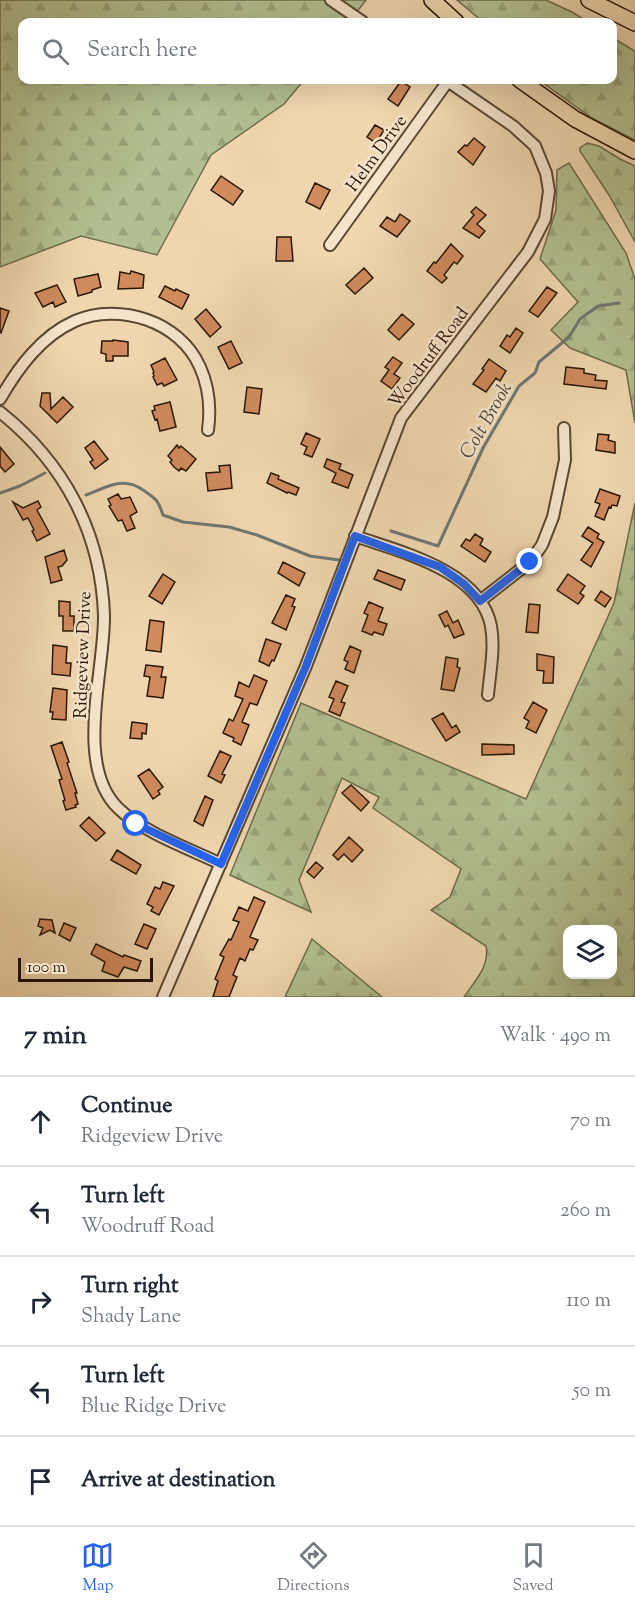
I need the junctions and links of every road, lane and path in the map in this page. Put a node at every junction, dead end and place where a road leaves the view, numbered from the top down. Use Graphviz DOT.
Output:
graph roads {
  1 [pos="331,0"];
  2 [pos="432,0"];
  3 [pos="589,0"];
  4 [pos="357,18"];
  5 [pos="452,18"];
  6 [pos="635,22"];
  7 [pos="444,84"];
  8 [pos="453,84"];
  9 [pos="526,84"];
  10 [pos="635,151"];
  11 [pos="330,244"];
  12 [pos="0,399"];
  13 [pos="0,412"];
  14 [pos="564,428"];
  15 [pos="208,429"];
  16 [pos="355,536"];
  17 [pos="480,601"];
  18 [pos="488,695"];
  19 [pos="221,864"];
  20 [pos="163,997"];
  1 -- 4 [label="street"];
  2 -- 5 [label="highway"];
  3 -- 6 [label="highway"];
  7 -- 11 [label="street, Helm Drive"];
  8 -- 16 [label="street, Woodruff Road"];
  9 -- 10 [label="highway"];
  12 -- 15 [label="street"];
  13 -- 19 [label="street, Ridgeview Drive"];
  14 -- 17 [label="street"];
  16 -- 17 [label="street"];
  16 -- 19 [label="street, Woodruff Road"];
  17 -- 18 [label="street"];
  19 -- 20 [label="street, Woodruff Road"];
}
